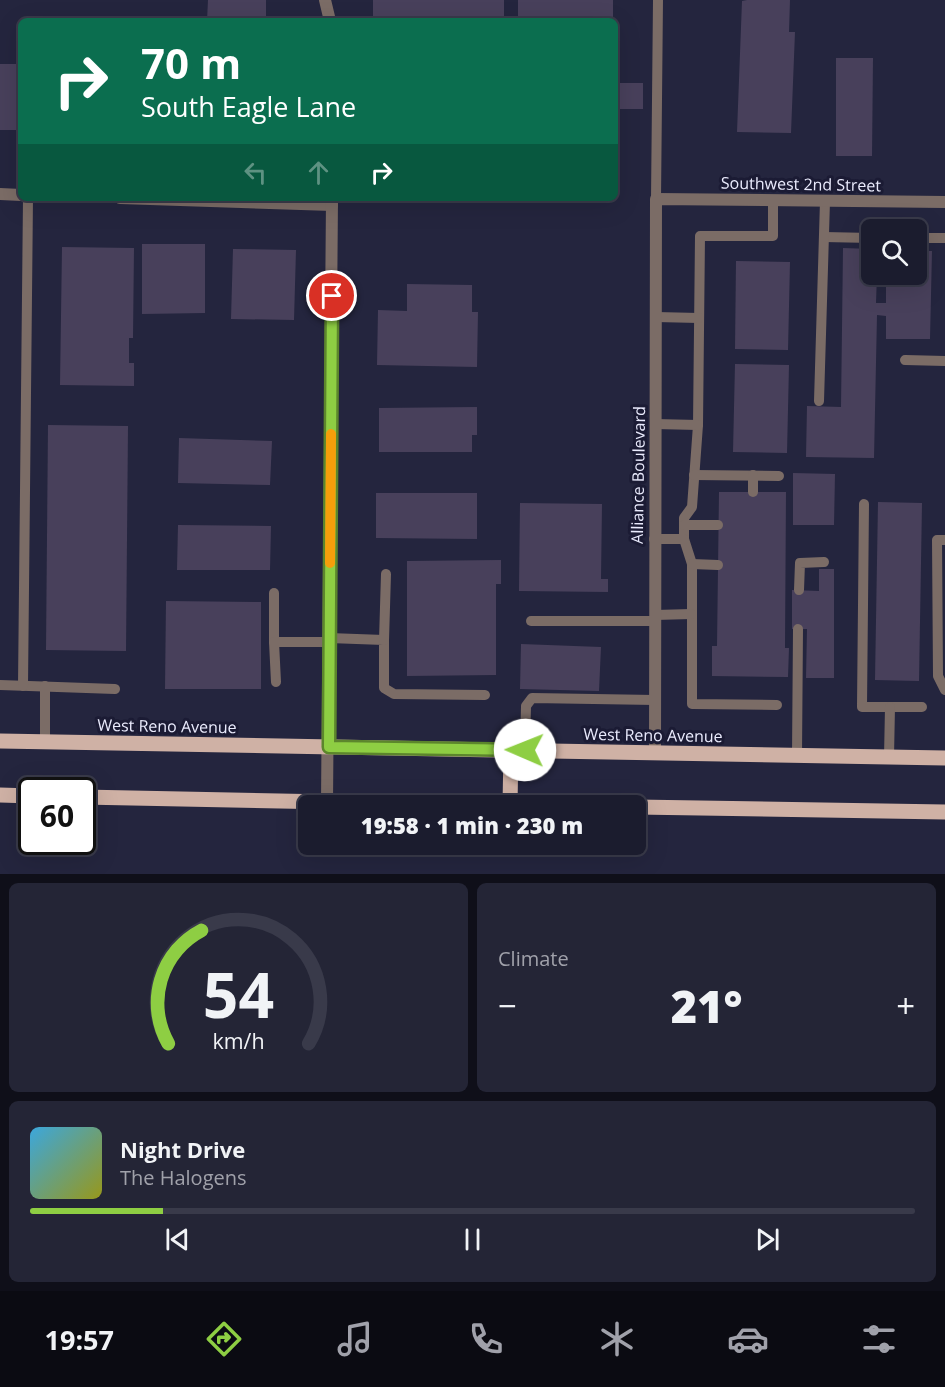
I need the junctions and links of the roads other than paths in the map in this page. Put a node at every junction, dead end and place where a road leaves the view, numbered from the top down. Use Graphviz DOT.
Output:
graph roads {
  1 [pos="325,0"];
  2 [pos="658,0"];
  3 [pos="329,18"];
  4 [pos="0,194"];
  5 [pos="18,195"];
  6 [pos="656,199"];
  7 [pos="773,200"];
  8 [pos="28,201"];
  9 [pos="279,201"];
  10 [pos="825,201"];
  11 [pos="332,202"];
  12 [pos="945,202"];
  13 [pos="824,237"];
  14 [pos="861,238"];
  15 [pos="927,238"];
  16 [pos="945,238"];
  17 [pos="656,317"];
  18 [pos="699,318"];
  19 [pos="905,360"];
  20 [pos="945,361"];
  21 [pos="819,401"];
  22 [pos="656,424"];
  23 [pos="698,425"];
  24 [pos="694,475"];
  25 [pos="753,475"];
  26 [pos="779,476"];
  27 [pos="753,492"];
  28 [pos="864,504"];
  29 [pos="684,525"];
  30 [pos="718,525"];
  31 [pos="654,539"];
  32 [pos="684,539"];
  33 [pos="945,540"];
  34 [pos="824,562"];
  35 [pos="692,564"];
  36 [pos="718,565"];
  37 [pos="386,574"];
  38 [pos="799,590"];
  39 [pos="274,593"];
  40 [pos="691,614"];
  41 [pos="655,618"];
  42 [pos="531,621"];
  43 [pos="798,629"];
  44 [pos="329,640"];
  45 [pos="384,640"];
  46 [pos="274,642"];
  47 [pos="276,682"];
  48 [pos="0,685"];
  49 [pos="23,686"];
  50 [pos="45,686"];
  51 [pos="115,689"];
  52 [pos="945,690"];
  53 [pos="485,695"];
  54 [pos="655,700"];
  55 [pos="777,705"];
  56 [pos="890,707"];
  57 [pos="922,707"];
  58 [pos="0,741"];
  59 [pos="45,742"];
  60 [pos="329,747"];
  61 [pos="518,750"];
  62 [pos="655,753"];
  63 [pos="797,755"];
  64 [pos="889,757"];
  65 [pos="945,758"];
  66 [pos="0,795"];
  67 [pos="327,795"];
  68 [pos="511,795"];
  69 [pos="18,796"];
  70 [pos="96,797"];
  71 [pos="298,802"];
  72 [pos="646,807"];
  73 [pos="945,812"];
  1 -- 3 [label="street"];
  2 -- 6 [label="lane"];
  4 -- 5 [label="street"];
  6 -- 7 [label="street, Southwest 2nd Street"];
  6 -- 17 [label="street, Alliance Boulevard"];
  7 -- 10 [label="street, Southwest 2nd Street"];
  7 -- 18 [label="lane"];
  8 -- 49 [label="lane"];
  9 -- 11 [label="street"];
  10 -- 12 [label="street, Southwest 2nd Street"];
  10 -- 13 [label="lane"];
  11 -- 44 [label="street"];
  13 -- 14 [label="lane"];
  13 -- 21 [label="lane"];
  15 -- 16 [label="lane"];
  17 -- 18 [label="lane"];
  17 -- 22 [label="street, Alliance Boulevard"];
  18 -- 23 [label="lane"];
  19 -- 20 [label="lane"];
  22 -- 23 [label="lane"];
  22 -- 31 [label="street, Alliance Boulevard"];
  23 -- 24 [label="lane"];
  24 -- 25 [label="lane"];
  24 -- 29 [label="lane"];
  25 -- 26 [label="lane"];
  25 -- 27 [label="lane"];
  28 -- 56 [label="lane"];
  29 -- 30 [label="lane"];
  29 -- 32 [label="lane"];
  31 -- 32 [label="lane"];
  31 -- 41 [label="street, Alliance Boulevard"];
  32 -- 35 [label="lane"];
  33 -- 52 [label="lane"];
  34 -- 38 [label="lane"];
  35 -- 36 [label="lane"];
  35 -- 40 [label="lane"];
  37 -- 45 [label="lane"];
  39 -- 46 [label="lane"];
  40 -- 41 [label="lane"];
  40 -- 55 [label="lane"];
  41 -- 42 [label="lane"];
  41 -- 54 [label="street, Alliance Boulevard"];
  43 -- 63 [label="lane"];
  44 -- 45 [label="lane"];
  44 -- 46 [label="lane"];
  44 -- 60 [label="street"];
  45 -- 53 [label="lane"];
  46 -- 47 [label="lane"];
  48 -- 49 [label="lane"];
  49 -- 50 [label="lane"];
  50 -- 51 [label="lane"];
  50 -- 59 [label="lane"];
  54 -- 61 [label="lane"];
  54 -- 62 [label="street, Alliance Boulevard"];
  56 -- 57 [label="lane"];
  56 -- 64 [label="lane"];
  58 -- 59 [label="main road, West Reno Avenue"];
  59 -- 60 [label="main road, West Reno Avenue"];
  60 -- 61 [label="main road, West Reno Avenue"];
  60 -- 67 [label="street"];
  61 -- 62 [label="main road, West Reno Avenue"];
  61 -- 68 [label="main road"];
  62 -- 63 [label="main road, West Reno Avenue"];
  63 -- 64 [label="main road, West Reno Avenue"];
  64 -- 65 [label="main road, West Reno Avenue"];
  66 -- 69 [label="main road"];
  70 -- 71 [label="main road"];
  72 -- 73 [label="main road"];
}
